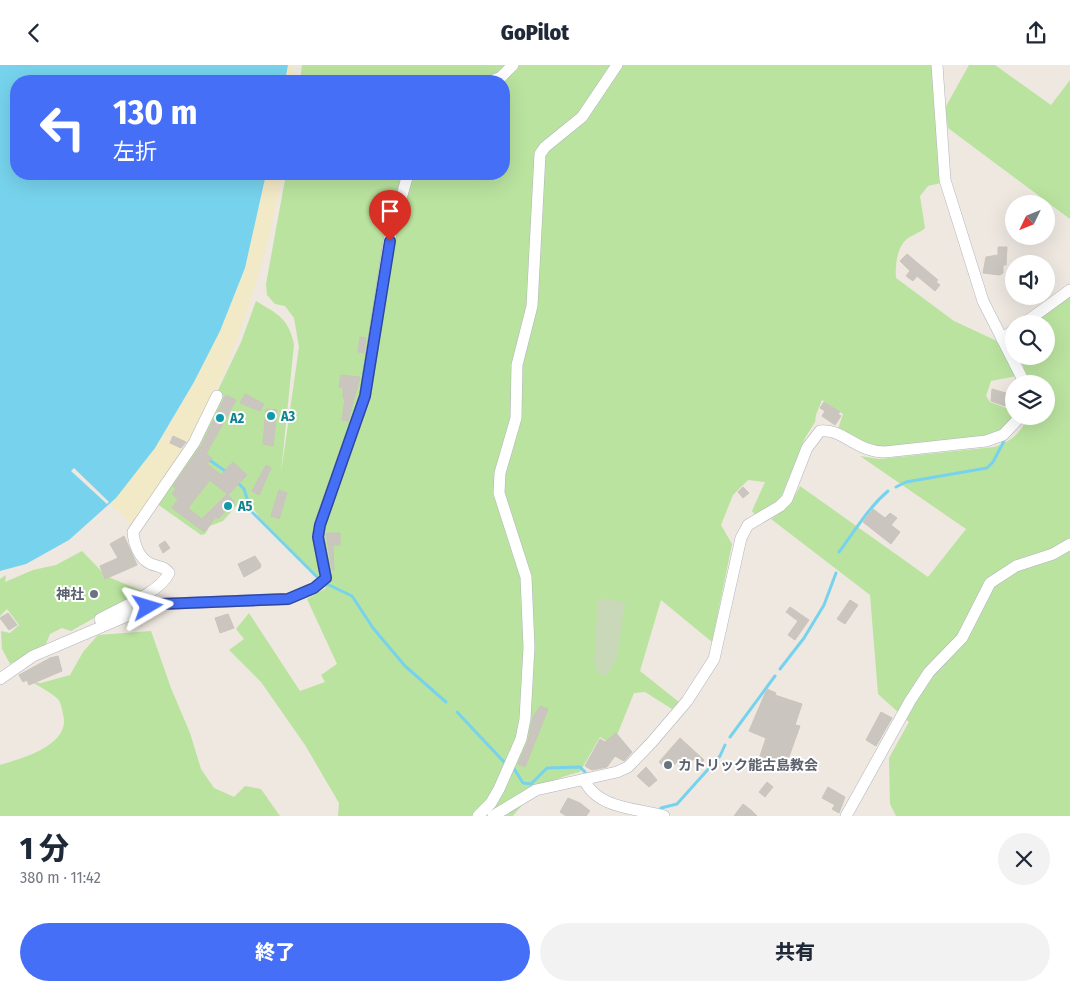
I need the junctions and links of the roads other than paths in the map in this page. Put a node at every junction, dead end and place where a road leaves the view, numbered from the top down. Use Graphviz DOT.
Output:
graph roads {
  1 [pos="513,65"];
  2 [pos="617,65"];
  3 [pos="937,65"];
  4 [pos="503,75"];
  5 [pos="406,180"];
  6 [pos="1070,290"];
  7 [pos="1035,315"];
  8 [pos="1005,337"];
  9 [pos="1002,339"];
  10 [pos="1020,375"];
  11 [pos="217,396"];
  12 [pos="1012,425"];
  13 [pos="1070,544"];
  14 [pos="81,634"];
  15 [pos="0,679"];
  16 [pos="584,779"];
  17 [pos="478,816"];
  18 [pos="493,816"];
  19 [pos="664,816"];
  20 [pos="846,816"];
  1 -- 4 [label="street"];
  2 -- 17 [label="street"];
  3 -- 9 [label="street"];
  5 -- 14 [label="street"];
  6 -- 7 [label="street"];
  8 -- 9 [label="street"];
  9 -- 10 [label="street"];
  11 -- 14 [label="street"];
  12 -- 16 [label="street"];
  13 -- 20 [label="street"];
  14 -- 15 [label="street"];
  16 -- 18 [label="street"];
  16 -- 19 [label="street"];
}
